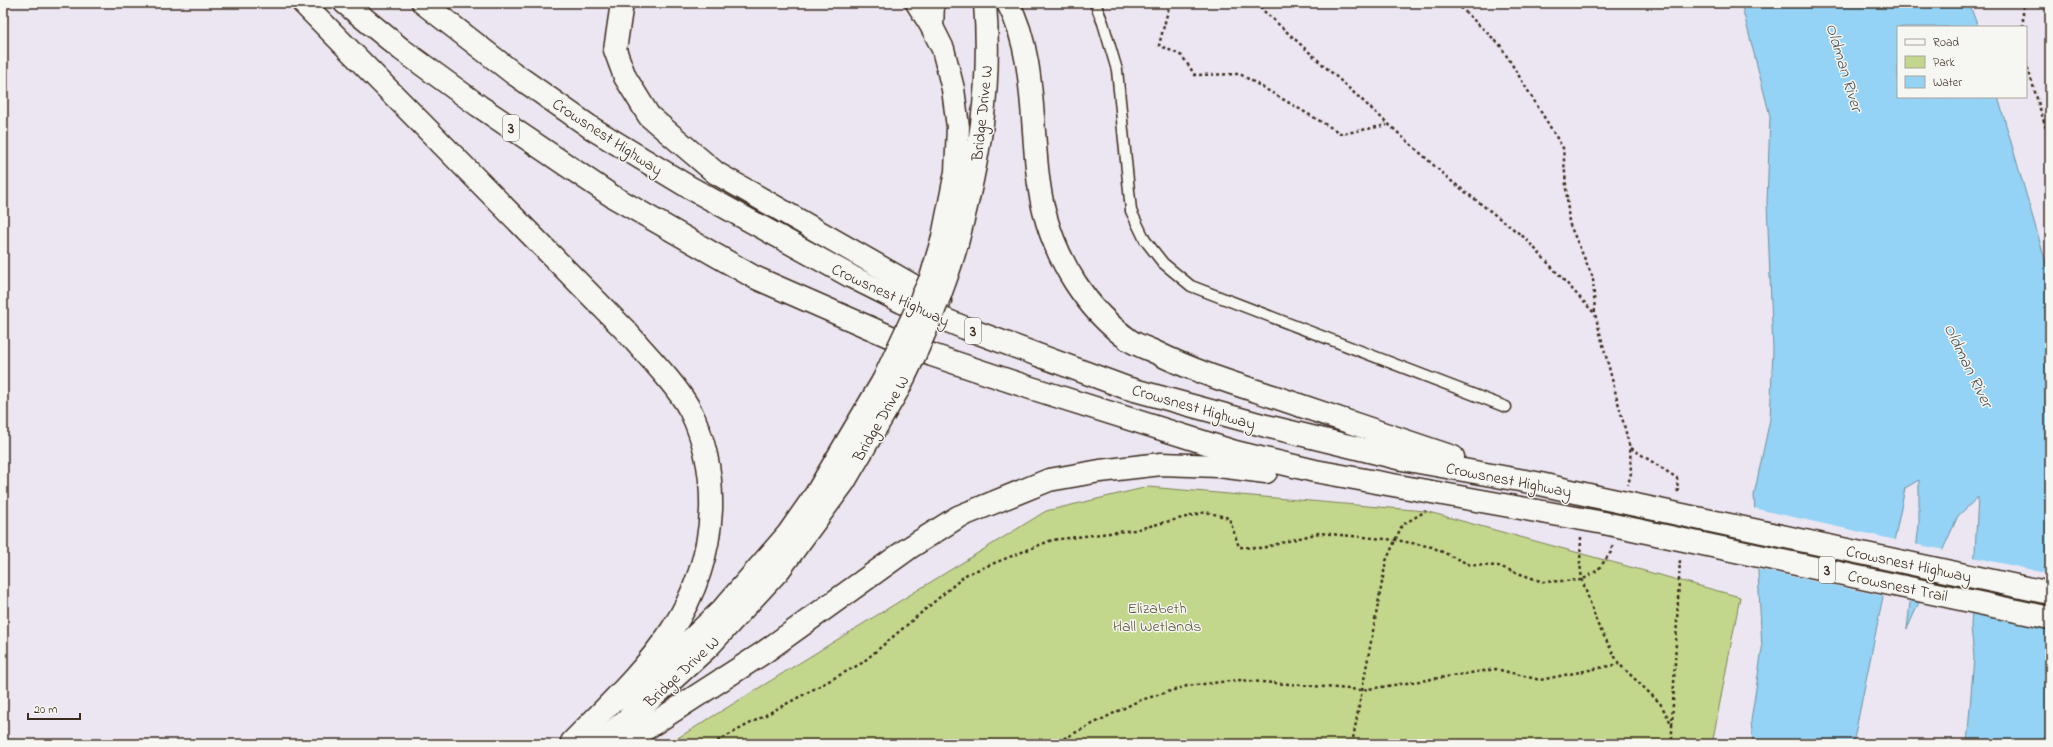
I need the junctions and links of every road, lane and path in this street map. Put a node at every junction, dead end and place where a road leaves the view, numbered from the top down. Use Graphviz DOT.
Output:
graph roads {
  1 [pos="302,3"];
  2 [pos="345,3"];
  3 [pos="423,3"];
  4 [pos="622,3"];
  5 [pos="917,3"];
  6 [pos="934,3"];
  7 [pos="985,3"];
  8 [pos="1008,3"];
  9 [pos="1095,3"];
  10 [pos="1170,3"];
  11 [pos="1255,3"];
  12 [pos="1456,3"];
  13 [pos="2023,3"];
  14 [pos="2023,26"];
  15 [pos="932,27"];
  16 [pos="2027,65"];
  17 [pos="1387,125"];
  18 [pos="2050,142"];
  19 [pos="950,240"];
  20 [pos="1595,314"];
  21 [pos="891,384"];
  22 [pos="1183,403"];
  23 [pos="1506,406"];
  24 [pos="1630,448"];
  25 [pos="1536,483"];
  26 [pos="1628,488"];
  27 [pos="1678,501"];
  28 [pos="1432,511"];
  29 [pos="1610,530"];
  30 [pos="1581,535"];
  31 [pos="1396,540"];
  32 [pos="1679,554"];
  33 [pos="1582,580"];
  34 [pos="2050,592"];
  35 [pos="2050,618"];
  36 [pos="1618,664"];
  37 [pos="1362,690"];
  38 [pos="1672,725"];
  39 [pos="571,743"];
  40 [pos="598,744"];
  41 [pos="622,744"];
  42 [pos="712,744"];
  43 [pos="1053,744"];
  44 [pos="1352,744"];
  45 [pos="1672,744"];
  1 -- 39 [label="main road"];
  2 -- 29 [label="main road, Crowsnest Highway / 3"];
  3 -- 22 [label="main road, Crowsnest Highway / 3"];
  4 -- 22 [label="main road"];
  5 -- 15 [label="main road, Bridge Drive W"];
  6 -- 15 [label="main road"];
  7 -- 19 [label="main road, Bridge Drive W"];
  8 -- 25 [label="main road"];
  9 -- 23 [label="lane"];
  10 -- 17 [label="path"];
  11 -- 17 [label="path"];
  12 -- 20 [label="path"];
  13 -- 14 [label="path"];
  15 -- 19 [label="main road, Bridge Drive W"];
  16 -- 18 [label="path"];
  17 -- 20 [label="path"];
  19 -- 21 [label="main road, Bridge Drive W, bridge"];
  20 -- 24 [label="path"];
  21 -- 39 [label="main road, Bridge Drive W"];
  21 -- 40 [label="main road, Bridge Drive W"];
  22 -- 25 [label="main road, Crowsnest Highway / 3"];
  24 -- 26 [label="path"];
  24 -- 27 [label="path"];
  25 -- 34 [label="main road, Crowsnest Highway / 3, bridge"];
  28 -- 31 [label="path"];
  29 -- 33 [label="path"];
  29 -- 35 [label="main road, Crowsnest Trail / 3, bridge"];
  29 -- 41 [label="main road"];
  30 -- 33 [label="path"];
  31 -- 33 [label="path"];
  31 -- 37 [label="path"];
  31 -- 42 [label="path"];
  32 -- 38 [label="path"];
  33 -- 36 [label="path"];
  36 -- 37 [label="path"];
  36 -- 38 [label="path"];
  37 -- 43 [label="path"];
  37 -- 44 [label="path"];
  38 -- 45 [label="path"];
}
